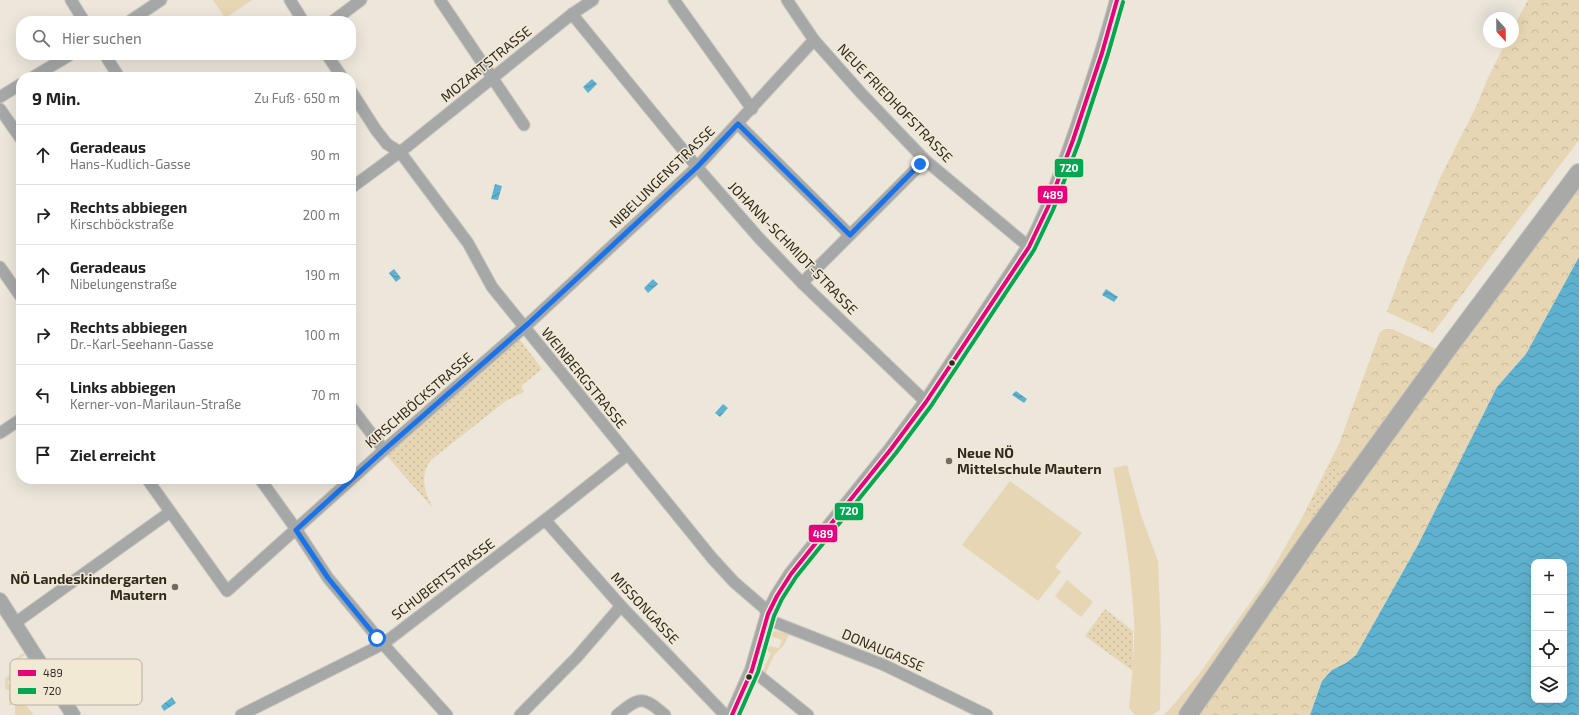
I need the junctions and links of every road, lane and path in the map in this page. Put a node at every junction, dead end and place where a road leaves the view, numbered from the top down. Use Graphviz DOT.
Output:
graph roads {
  1 [pos="70,0"];
  2 [pos="161,0"];
  3 [pos="290,0"];
  4 [pos="361,0"];
  5 [pos="440,0"];
  6 [pos="593,0"];
  7 [pos="674,0"];
  8 [pos="787,0"];
  9 [pos="1117,0"];
  10 [pos="572,14"];
  11 [pos="81,16"];
  12 [pos="137,16"];
  13 [pos="300,16"];
  14 [pos="340,16"];
  15 [pos="814,40"];
  16 [pos="62,60"];
  17 [pos="108,60"];
  18 [pos="330,60"];
  19 [pos="41,72"];
  20 [pos="116,72"];
  21 [pos="339,72"];
  22 [pos="492,77"];
  23 [pos="16,87"];
  24 [pos="0,97"];
  25 [pos="356,98"];
  26 [pos="0,109"];
  27 [pos="752,109"];
  28 [pos="738,124"];
  29 [pos="524,125"];
  30 [pos="16,133"];
  31 [pos="400,152"];
  32 [pos="925,160"];
  33 [pos="697,167"];
  34 [pos="1579,173"];
  35 [pos="356,184"];
  36 [pos="850,235"];
  37 [pos="1029,246"];
  38 [pos="0,267"];
  39 [pos="802,283"];
  40 [pos="16,290"];
  41 [pos="524,328"];
  42 [pos="926,402"];
  43 [pos="356,414"];
  44 [pos="16,422"];
  45 [pos="0,433"];
  46 [pos="384,450"];
  47 [pos="627,455"];
  48 [pos="356,475"];
  49 [pos="150,484"];
  50 [pos="264,484"];
  51 [pos="347,484"];
  52 [pos="170,512"];
  53 [pos="545,520"];
  54 [pos="296,530"];
  55 [pos="0,600"];
  56 [pos="621,606"];
  57 [pos="768,614"];
  58 [pos="15,623"];
  59 [pos="383,644"];
  60 [pos="38,659"];
  61 [pos="752,670"];
  62 [pos="68,705"];
  63 [pos="74,715"];
  64 [pos="241,715"];
  65 [pos="447,715"];
  66 [pos="520,715"];
  67 [pos="617,715"];
  68 [pos="665,715"];
  69 [pos="726,715"];
  70 [pos="732,715"];
  71 [pos="808,715"];
  72 [pos="987,715"];
  73 [pos="1188,715"];
  1 -- 11 [label="street"];
  2 -- 12 [label="street"];
  3 -- 13 [label="street"];
  4 -- 14 [label="street"];
  5 -- 22 [label="street"];
  6 -- 10 [label="street, MOZARTSTRASSE"];
  7 -- 27 [label="street"];
  8 -- 15 [label="street, NEUE FRIEDHOFSTRASSE"];
  9 -- 37 [label="street"];
  10 -- 22 [label="street, MOZARTSTRASSE"];
  10 -- 33 [label="street, JOHANN-SCHMIDT-STRASSE"];
  15 -- 27 [label="street, NIBELUNGENSTRASSE"];
  15 -- 32 [label="street, NEUE FRIEDHOFSTRASSE"];
  16 -- 19 [label="street"];
  17 -- 20 [label="street"];
  18 -- 21 [label="street"];
  22 -- 29 [label="street"];
  22 -- 31 [label="street, MOZARTSTRASSE"];
  23 -- 24 [label="street"];
  25 -- 31 [label="street, WEINBERGSTRASSE"];
  26 -- 30 [label="street"];
  27 -- 28 [label="street, NIBELUNGENSTRASSE"];
  28 -- 33 [label="street, NIBELUNGENSTRASSE"];
  28 -- 36 [label="street"];
  31 -- 35 [label="street, MOZARTSTRASSE"];
  31 -- 41 [label="street, WEINBERGSTRASSE"];
  32 -- 36 [label="street"];
  32 -- 37 [label="street, NEUE FRIEDHOFSTRASSE"];
  33 -- 39 [label="street, JOHANN-SCHMIDT-STRASSE"];
  33 -- 41 [label="street, NIBELUNGENSTRASSE"];
  34 -- 73 [label="main road"];
  36 -- 39 [label="street"];
  37 -- 42 [label="street"];
  38 -- 40 [label="street"];
  39 -- 42 [label="street, JOHANN-SCHMIDT-STRASSE"];
  41 -- 46 [label="street, KIRSCHBÖCKSTRASSE"];
  41 -- 47 [label="street, WEINBERGSTRASSE"];
  42 -- 57 [label="street"];
  43 -- 46 [label="street"];
  44 -- 45 [label="street"];
  46 -- 48 [label="street, KIRSCHBÖCKSTRASSE"];
  47 -- 53 [label="street, SCHUBERTSTRASSE"];
  47 -- 57 [label="street, WEINBERGSTRASSE"];
  49 -- 52 [label="street"];
  50 -- 54 [label="street"];
  51 -- 54 [label="street, KIRSCHBÖCKSTRASSE"];
  52 -- 54 [label="street, KIRSCHBÖCKSTRASSE"];
  52 -- 58 [label="street"];
  53 -- 56 [label="street, MISSONGASSE"];
  53 -- 59 [label="street, SCHUBERTSTRASSE"];
  54 -- 59 [label="street"];
  55 -- 58 [label="street"];
  56 -- 66 [label="street"];
  56 -- 69 [label="street, MISSONGASSE"];
  57 -- 61 [label="street"];
  57 -- 72 [label="street, DONAUGASSE"];
  58 -- 60 [label="street"];
  59 -- 64 [label="street, SCHUBERTSTRASSE"];
  59 -- 65 [label="street"];
  61 -- 70 [label="street"];
  61 -- 71 [label="street"];
  62 -- 63 [label="street"];
  67 -- 68 [label="street"];
}
